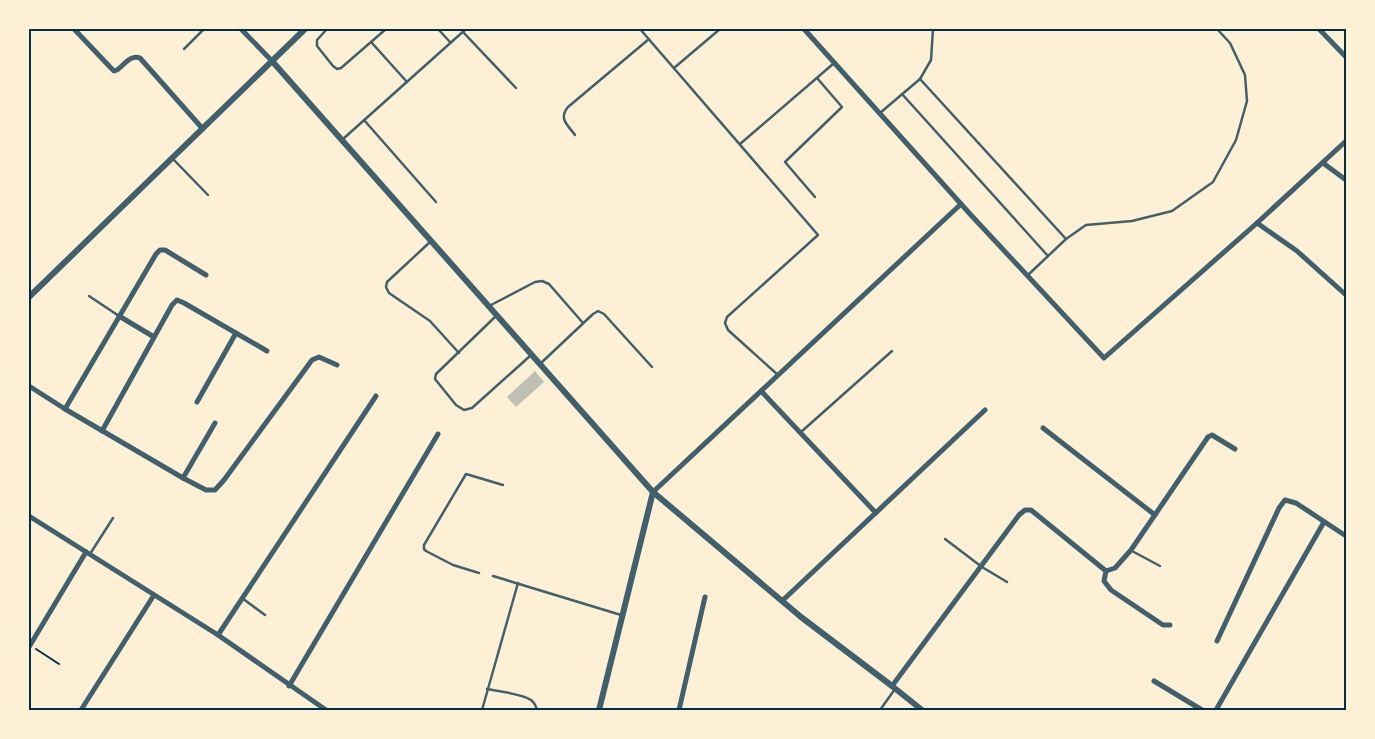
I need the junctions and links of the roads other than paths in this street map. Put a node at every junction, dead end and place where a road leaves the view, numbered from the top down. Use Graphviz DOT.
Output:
graph roads {
  1 [pos="74,29"];
  2 [pos="204,29"];
  3 [pos="241,29"];
  4 [pos="305,29"];
  5 [pos="328,29"];
  6 [pos="386,29"];
  7 [pos="438,29"];
  8 [pos="466,29"];
  9 [pos="640,29"];
  10 [pos="720,29"];
  11 [pos="804,29"];
  12 [pos="933,29"];
  13 [pos="1217,29"];
  14 [pos="1319,29"];
  15 [pos="462,32"];
  16 [pos="649,39"];
  17 [pos="372,43"];
  18 [pos="451,43"];
  19 [pos="184,48"];
  20 [pos="1346,57"];
  21 [pos="272,61"];
  22 [pos="835,63"];
  23 [pos="674,68"];
  24 [pos="817,78"];
  25 [pos="920,79"];
  26 [pos="407,82"];
  27 [pos="516,88"];
  28 [pos="902,94"];
  29 [pos="880,113"];
  30 [pos="364,120"];
  31 [pos="202,128"];
  32 [pos="575,135"];
  33 [pos="342,140"];
  34 [pos="1346,141"];
  35 [pos="740,144"];
  36 [pos="172,158"];
  37 [pos="1323,163"];
  38 [pos="1346,180"];
  39 [pos="208,195"];
  40 [pos="816,197"];
  41 [pos="436,202"];
  42 [pos="961,204"];
  43 [pos="1257,223"];
  44 [pos="1066,239"];
  45 [pos="432,241"];
  46 [pos="1048,256"];
  47 [pos="206,275"];
  48 [pos="1028,276"];
  49 [pos="1346,295"];
  50 [pos="89,296"];
  51 [pos="29,297"];
  52 [pos="489,306"];
  53 [pos="497,315"];
  54 [pos="119,316"];
  55 [pos="583,323"];
  56 [pos="236,333"];
  57 [pos="154,337"];
  58 [pos="267,351"];
  59 [pos="892,351"];
  60 [pos="459,353"];
  61 [pos="532,354"];
  62 [pos="337,364"];
  63 [pos="540,364"];
  64 [pos="652,367"];
  65 [pos="778,375"];
  66 [pos="29,386"];
  67 [pos="760,391"];
  68 [pos="376,396"];
  69 [pos="197,402"];
  70 [pos="64,409"];
  71 [pos="985,410"];
  72 [pos="215,423"];
  73 [pos="1043,428"];
  74 [pos="102,431"];
  75 [pos="800,433"];
  76 [pos="438,434"];
  77 [pos="1235,449"];
  78 [pos="183,478"];
  79 [pos="503,486"];
  80 [pos="653,492"];
  81 [pos="876,513"];
  82 [pos="1155,515"];
  83 [pos="29,516"];
  84 [pos="113,518"];
  85 [pos="1324,522"];
  86 [pos="1346,536"];
  87 [pos="945,539"];
  88 [pos="1131,550"];
  89 [pos="88,554"];
  90 [pos="1160,566"];
  91 [pos="982,567"];
  92 [pos="1106,571"];
  93 [pos="479,573"];
  94 [pos="493,576"];
  95 [pos="1007,582"];
  96 [pos="518,583"];
  97 [pos="154,595"];
  98 [pos="705,597"];
  99 [pos="242,598"];
  100 [pos="782,602"];
  101 [pos="265,615"];
  102 [pos="622,616"];
  103 [pos="1170,625"];
  104 [pos="218,635"];
  105 [pos="1217,641"];
  106 [pos="29,646"];
  107 [pos="1154,681"];
  108 [pos="289,686"];
  109 [pos="894,687"];
  110 [pos="487,689"];
  111 [pos="81,710"];
  112 [pos="326,710"];
  113 [pos="482,710"];
  114 [pos="537,710"];
  115 [pos="599,710"];
  116 [pos="679,710"];
  117 [pos="880,710"];
  118 [pos="922,710"];
  119 [pos="1202,710"];
  120 [pos="1216,710"];
  1 -- 31 [label="street"];
  2 -- 19 [label="lane"];
  3 -- 21 [label="street"];
  4 -- 21 [label="street"];
  5 -- 17 [label="lane"];
  6 -- 17 [label="lane"];
  7 -- 18 [label="lane"];
  8 -- 15 [label="lane"];
  9 -- 16 [label="lane"];
  10 -- 23 [label="lane"];
  11 -- 22 [label="street"];
  12 -- 25 [label="lane"];
  13 -- 44 [label="lane"];
  14 -- 20 [label="street"];
  15 -- 18 [label="lane"];
  15 -- 27 [label="lane"];
  16 -- 23 [label="lane"];
  16 -- 32 [label="lane"];
  17 -- 26 [label="lane"];
  18 -- 26 [label="lane"];
  21 -- 31 [label="street"];
  21 -- 33 [label="street"];
  22 -- 24 [label="lane"];
  22 -- 29 [label="street"];
  23 -- 35 [label="lane"];
  24 -- 35 [label="lane"];
  24 -- 40 [label="lane"];
  25 -- 28 [label="lane"];
  25 -- 44 [label="lane"];
  26 -- 30 [label="lane"];
  28 -- 29 [label="lane"];
  28 -- 46 [label="lane"];
  29 -- 42 [label="street"];
  30 -- 33 [label="lane"];
  30 -- 41 [label="lane"];
  31 -- 36 [label="street"];
  33 -- 45 [label="street"];
  34 -- 37 [label="street"];
  35 -- 65 [label="lane"];
  36 -- 39 [label="lane"];
  36 -- 51 [label="street"];
  37 -- 38 [label="street"];
  37 -- 43 [label="street"];
  42 -- 48 [label="street"];
  42 -- 65 [label="street"];
  43 -- 48 [label="street"];
  43 -- 49 [label="street"];
  44 -- 46 [label="lane"];
  45 -- 52 [label="street"];
  45 -- 60 [label="lane"];
  46 -- 48 [label="lane"];
  47 -- 54 [label="street"];
  50 -- 54 [label="lane"];
  52 -- 53 [label="street"];
  52 -- 55 [label="lane"];
  53 -- 60 [label="lane"];
  53 -- 61 [label="street"];
  54 -- 57 [label="street"];
  54 -- 70 [label="street"];
  55 -- 63 [label="lane"];
  55 -- 64 [label="lane"];
  56 -- 57 [label="street"];
  56 -- 58 [label="street"];
  56 -- 69 [label="street"];
  57 -- 74 [label="street"];
  59 -- 75 [label="lane"];
  60 -- 61 [label="lane"];
  61 -- 63 [label="street"];
  62 -- 78 [label="street"];
  63 -- 80 [label="street"];
  65 -- 67 [label="street"];
  66 -- 70 [label="street"];
  67 -- 75 [label="street"];
  67 -- 80 [label="street"];
  68 -- 99 [label="street"];
  70 -- 74 [label="street"];
  71 -- 81 [label="street"];
  72 -- 78 [label="street"];
  73 -- 82 [label="street"];
  74 -- 78 [label="street"];
  75 -- 81 [label="street"];
  76 -- 108 [label="street"];
  77 -- 82 [label="street"];
  79 -- 93 [label="lane"];
  80 -- 100 [label="street"];
  80 -- 102 [label="street"];
  81 -- 100 [label="street"];
  82 -- 88 [label="street"];
  83 -- 89 [label="street"];
  84 -- 89 [label="lane"];
  85 -- 86 [label="street"];
  85 -- 105 [label="street"];
  85 -- 120 [label="street"];
  87 -- 91 [label="lane"];
  88 -- 90 [label="lane"];
  88 -- 92 [label="street"];
  89 -- 97 [label="street"];
  89 -- 106 [label="street"];
  91 -- 92 [label="street"];
  91 -- 95 [label="lane"];
  91 -- 109 [label="street"];
  92 -- 103 [label="street"];
  94 -- 96 [label="lane"];
  96 -- 102 [label="lane"];
  96 -- 110 [label="lane"];
  97 -- 104 [label="street"];
  97 -- 111 [label="street"];
  98 -- 116 [label="street"];
  99 -- 101 [label="lane"];
  99 -- 104 [label="street"];
  100 -- 109 [label="street"];
  102 -- 115 [label="street"];
  104 -- 108 [label="street"];
  107 -- 119 [label="street"];
  108 -- 112 [label="street"];
  109 -- 117 [label="lane"];
  109 -- 118 [label="street"];
  110 -- 113 [label="lane"];
  110 -- 114 [label="lane"];
}
